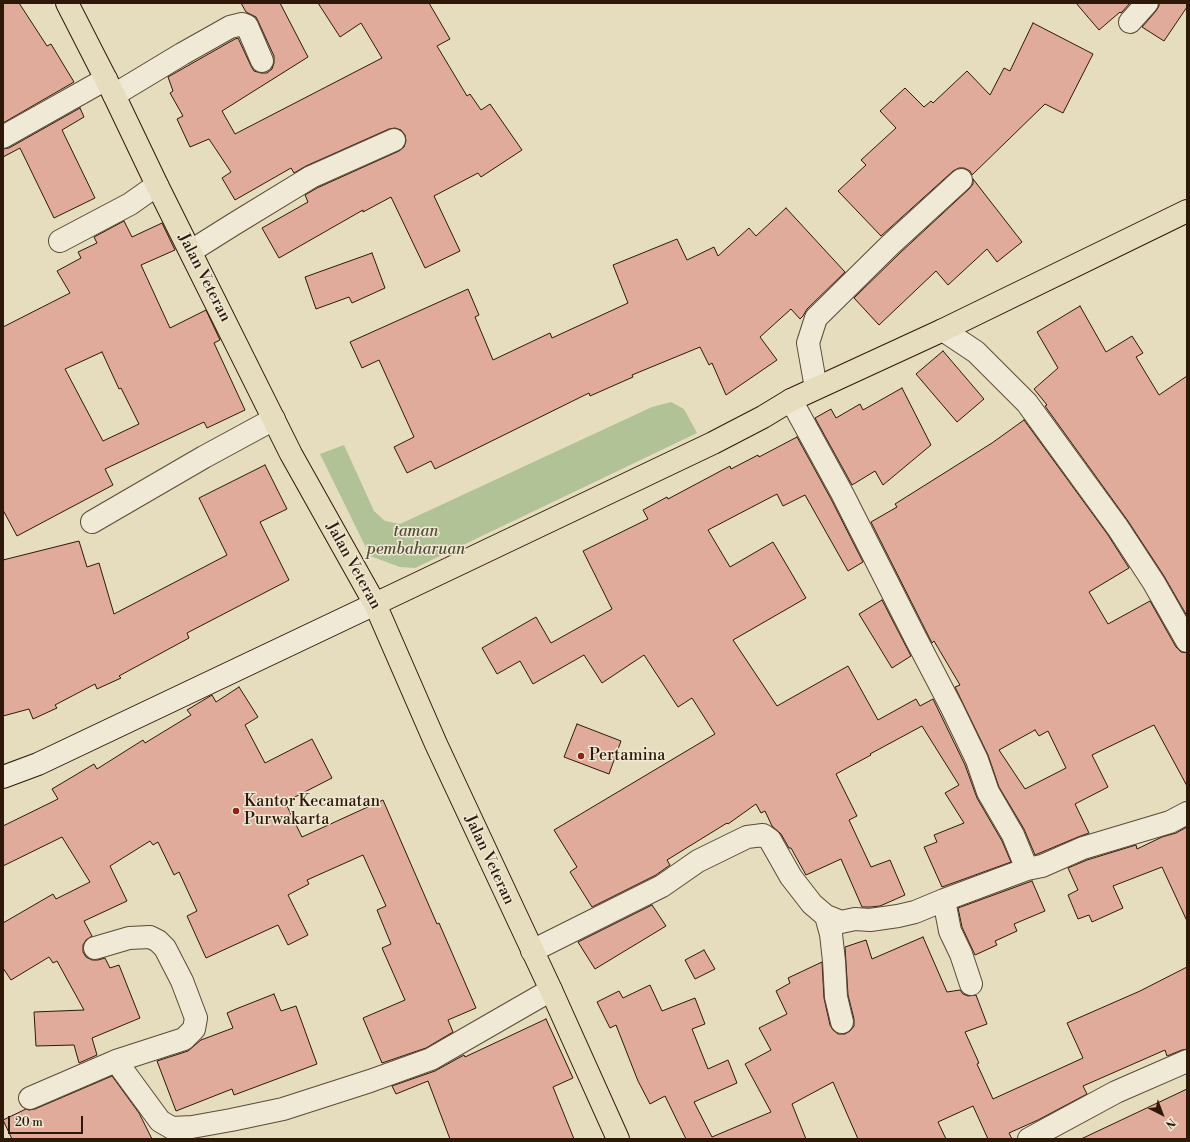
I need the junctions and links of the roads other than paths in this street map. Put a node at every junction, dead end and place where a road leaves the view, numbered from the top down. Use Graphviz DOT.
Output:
graph roads {
  1 [pos="66,3"];
  2 [pos="1147,3"];
  3 [pos="1130,22"];
  4 [pos="262,62"];
  5 [pos="110,87"];
  6 [pos="3,137"];
  7 [pos="394,140"];
  8 [pos="960,180"];
  9 [pos="157,184"];
  10 [pos="1187,211"];
  11 [pos="60,241"];
  12 [pos="191,251"];
  13 [pos="943,330"];
  14 [pos="816,388"];
  15 [pos="791,400"];
  16 [pos="274,419"];
  17 [pos="92,522"];
  18 [pos="375,604"];
  19 [pos="1187,641"];
  20 [pos="3,777"];
  21 [pos="1187,813"];
  22 [pos="1027,869"];
  23 [pos="944,900"];
  24 [pos="826,916"];
  25 [pos="95,948"];
  26 [pos="532,951"];
  27 [pos="971,984"];
  28 [pos="551,990"];
  29 [pos="842,1022"];
  30 [pos="116,1061"];
  31 [pos="1187,1061"];
  32 [pos="30,1098"];
  33 [pos="184,1133"];
  34 [pos="618,1139"];
  35 [pos="1029,1139"];
  1 -- 5 [label="highway, Jalan Veteran"];
  2 -- 3 [label="street"];
  4 -- 5 [label="street"];
  5 -- 6 [label="street"];
  5 -- 9 [label="highway, Jalan Veteran"];
  7 -- 12 [label="street"];
  8 -- 14 [label="street"];
  9 -- 11 [label="street"];
  9 -- 12 [label="highway, Jalan Veteran"];
  10 -- 13 [label="highway"];
  12 -- 16 [label="highway, Jalan Veteran"];
  13 -- 14 [label="highway"];
  13 -- 19 [label="street"];
  14 -- 15 [label="highway"];
  15 -- 18 [label="highway"];
  15 -- 22 [label="street"];
  16 -- 17 [label="street"];
  16 -- 18 [label="highway, Jalan Veteran"];
  18 -- 20 [label="street"];
  18 -- 26 [label="highway, Jalan Veteran"];
  21 -- 22 [label="street"];
  22 -- 23 [label="street"];
  23 -- 24 [label="street"];
  23 -- 27 [label="street"];
  24 -- 26 [label="street"];
  24 -- 29 [label="street"];
  25 -- 30 [label="street"];
  26 -- 28 [label="highway, Jalan Veteran"];
  28 -- 33 [label="street"];
  28 -- 34 [label="highway, Jalan Veteran"];
  30 -- 32 [label="street"];
  30 -- 33 [label="street"];
  31 -- 35 [label="street"];
}
